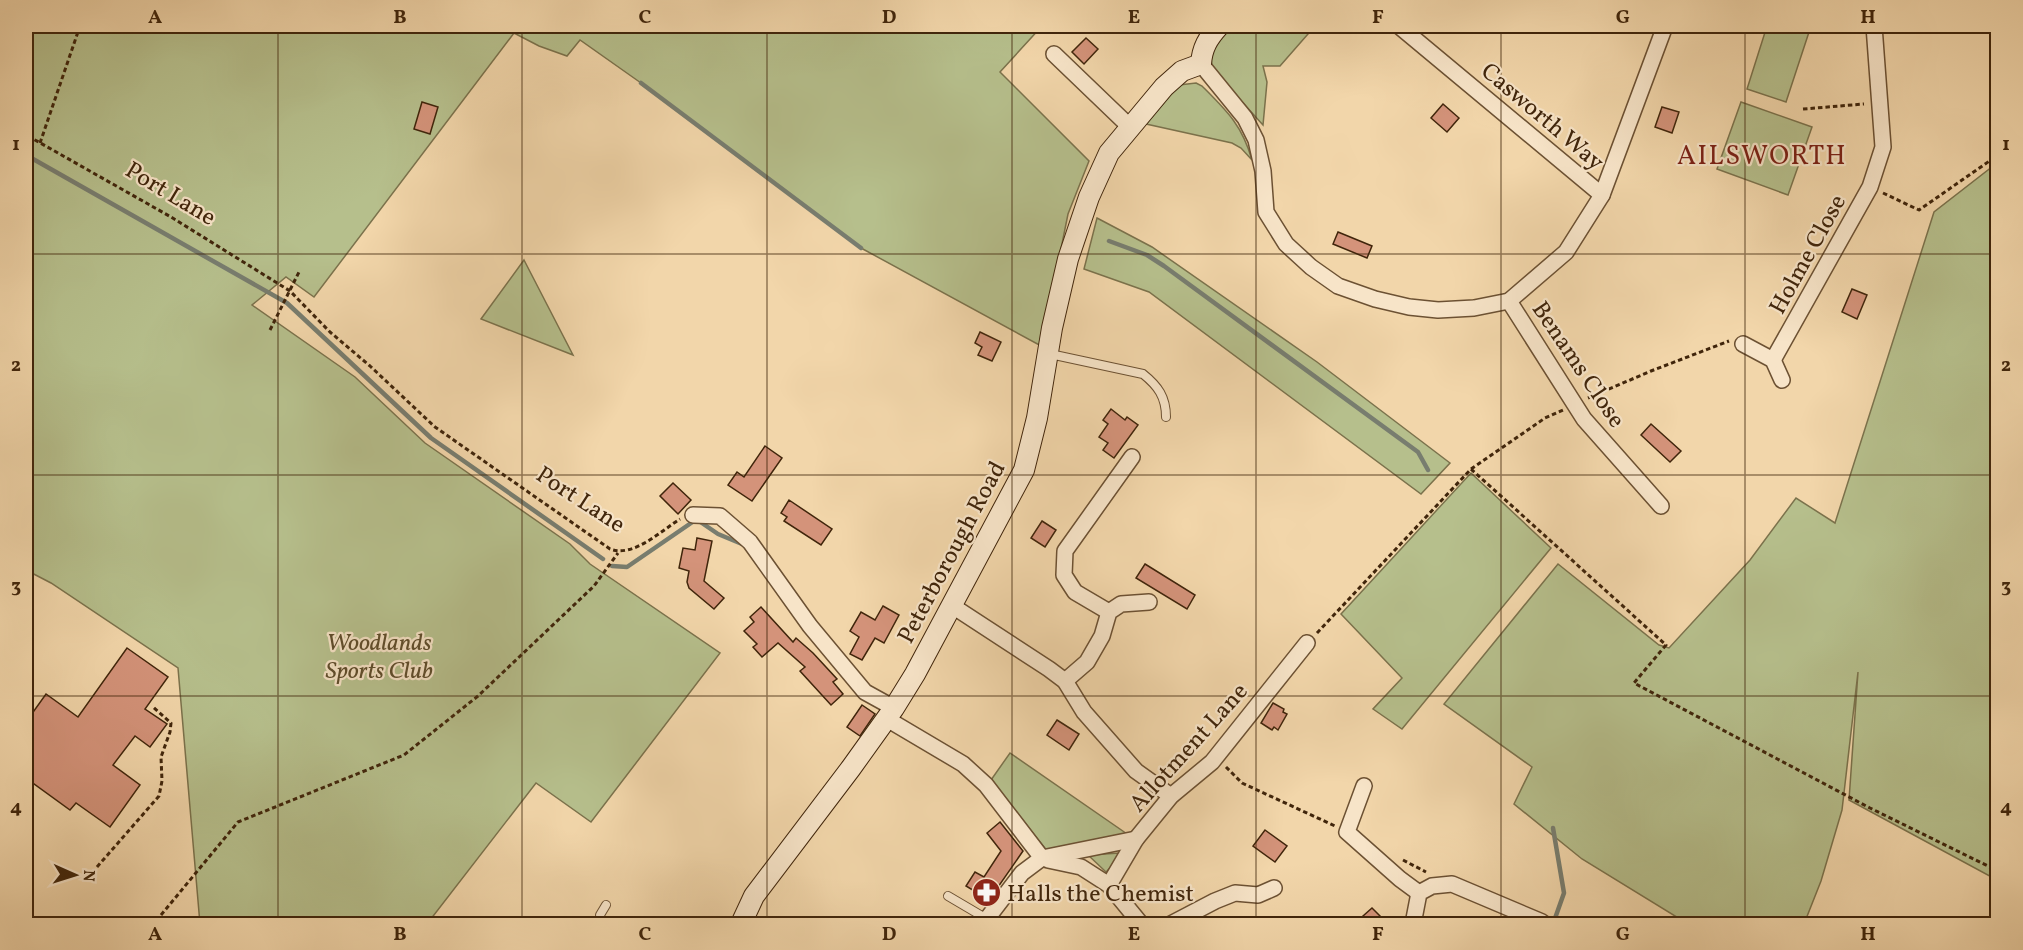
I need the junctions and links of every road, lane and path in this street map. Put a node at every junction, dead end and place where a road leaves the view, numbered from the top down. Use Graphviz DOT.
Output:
graph roads {
  1 [pos="80,26"];
  2 [pos="1219,26"];
  3 [pos="1399,26"];
  4 [pos="1874,26"];
  5 [pos="1670,27"];
  6 [pos="1054,54"];
  7 [pos="1201,64"];
  8 [pos="1879,102"];
  9 [pos="1803,109"];
  10 [pos="1130,127"];
  11 [pos="26,130"];
  12 [pos="27,136"];
  13 [pos="40,142"];
  14 [pos="1998,155"];
  15 [pos="1870,187"];
  16 [pos="1602,195"];
  17 [pos="300,270"];
  18 [pos="290,291"];
  19 [pos="1509,301"];
  20 [pos="270,330"];
  21 [pos="1743,344"];
  22 [pos="1048,354"];
  23 [pos="1773,360"];
  24 [pos="1782,380"];
  25 [pos="1575,405"];
  26 [pos="1166,417"];
  27 [pos="1132,457"];
  28 [pos="1471,469"];
  29 [pos="1661,506"];
  30 [pos="693,514"];
  31 [pos="618,552"];
  32 [pos="1149,602"];
  33 [pos="951,605"];
  34 [pos="1109,612"];
  35 [pos="1307,643"];
  36 [pos="1065,681"];
  37 [pos="152,706"];
  38 [pos="890,713"];
  39 [pos="1216,757"];
  40 [pos="1364,786"];
  41 [pos="1171,796"];
  42 [pos="1347,832"];
  43 [pos="1136,839"];
  44 [pos="1042,858"];
  45 [pos="1400,858"];
  46 [pos="97,867"];
  47 [pos="1998,871"];
  48 [pos="1452,884"];
  49 [pos="1109,885"];
  50 [pos="1274,888"];
  51 [pos="1419,893"];
  52 [pos="948,896"];
  53 [pos="606,905"];
  54 [pos="161,915"];
  55 [pos="985,922"];
  56 [pos="1542,922"];
  57 [pos="602,924"];
  58 [pos="741,924"];
  59 [pos="1141,924"];
  60 [pos="1171,924"];
  61 [pos="1413,924"];
  1 -- 13 [label="path"];
  2 -- 7 [label="street"];
  3 -- 16 [label="street, Casworth Way"];
  4 -- 8 [label="street, Holme Close"];
  5 -- 16 [label="street"];
  6 -- 10 [label="street"];
  7 -- 10 [label="street, Peterborough Road"];
  7 -- 19 [label="street"];
  8 -- 9 [label="path"];
  8 -- 15 [label="street, Holme Close"];
  10 -- 22 [label="street, Peterborough Road"];
  11 -- 12 [label="path"];
  12 -- 13 [label="path, Port Lane"];
  13 -- 18 [label="path, Port Lane"];
  14 -- 15 [label="path"];
  15 -- 23 [label="street, Holme Close"];
  16 -- 19 [label="street"];
  17 -- 18 [label="path"];
  18 -- 20 [label="path"];
  18 -- 31 [label="path, Port Lane"];
  19 -- 25 [label="street, Benams Close"];
  21 -- 23 [label="street"];
  21 -- 25 [label="path"];
  22 -- 26 [label="lane"];
  22 -- 33 [label="street, Peterborough Road"];
  23 -- 24 [label="street"];
  25 -- 28 [label="path"];
  25 -- 29 [label="street, Benams Close"];
  27 -- 34 [label="street"];
  28 -- 35 [label="path"];
  28 -- 47 [label="path"];
  30 -- 31 [label="path, Port Lane"];
  30 -- 38 [label="street"];
  31 -- 54 [label="path"];
  32 -- 34 [label="street"];
  33 -- 36 [label="street"];
  33 -- 38 [label="street, Peterborough Road"];
  34 -- 36 [label="street"];
  35 -- 39 [label="street, Allotment Lane"];
  36 -- 41 [label="street"];
  37 -- 46 [label="path"];
  38 -- 44 [label="street"];
  38 -- 58 [label="street, Peterborough Road"];
  39 -- 41 [label="street, Allotment Lane"];
  39 -- 42 [label="path"];
  40 -- 42 [label="street"];
  41 -- 43 [label="street, Allotment Lane"];
  42 -- 51 [label="street"];
  43 -- 44 [label="street"];
  43 -- 49 [label="street, Allotment Lane"];
  44 -- 49 [label="street"];
  44 -- 55 [label="street"];
  45 -- 48 [label="path"];
  48 -- 51 [label="street"];
  48 -- 56 [label="street"];
  49 -- 59 [label="street"];
  50 -- 60 [label="street"];
  51 -- 61 [label="street"];
  52 -- 55 [label="lane"];
  53 -- 57 [label="lane"];
}
